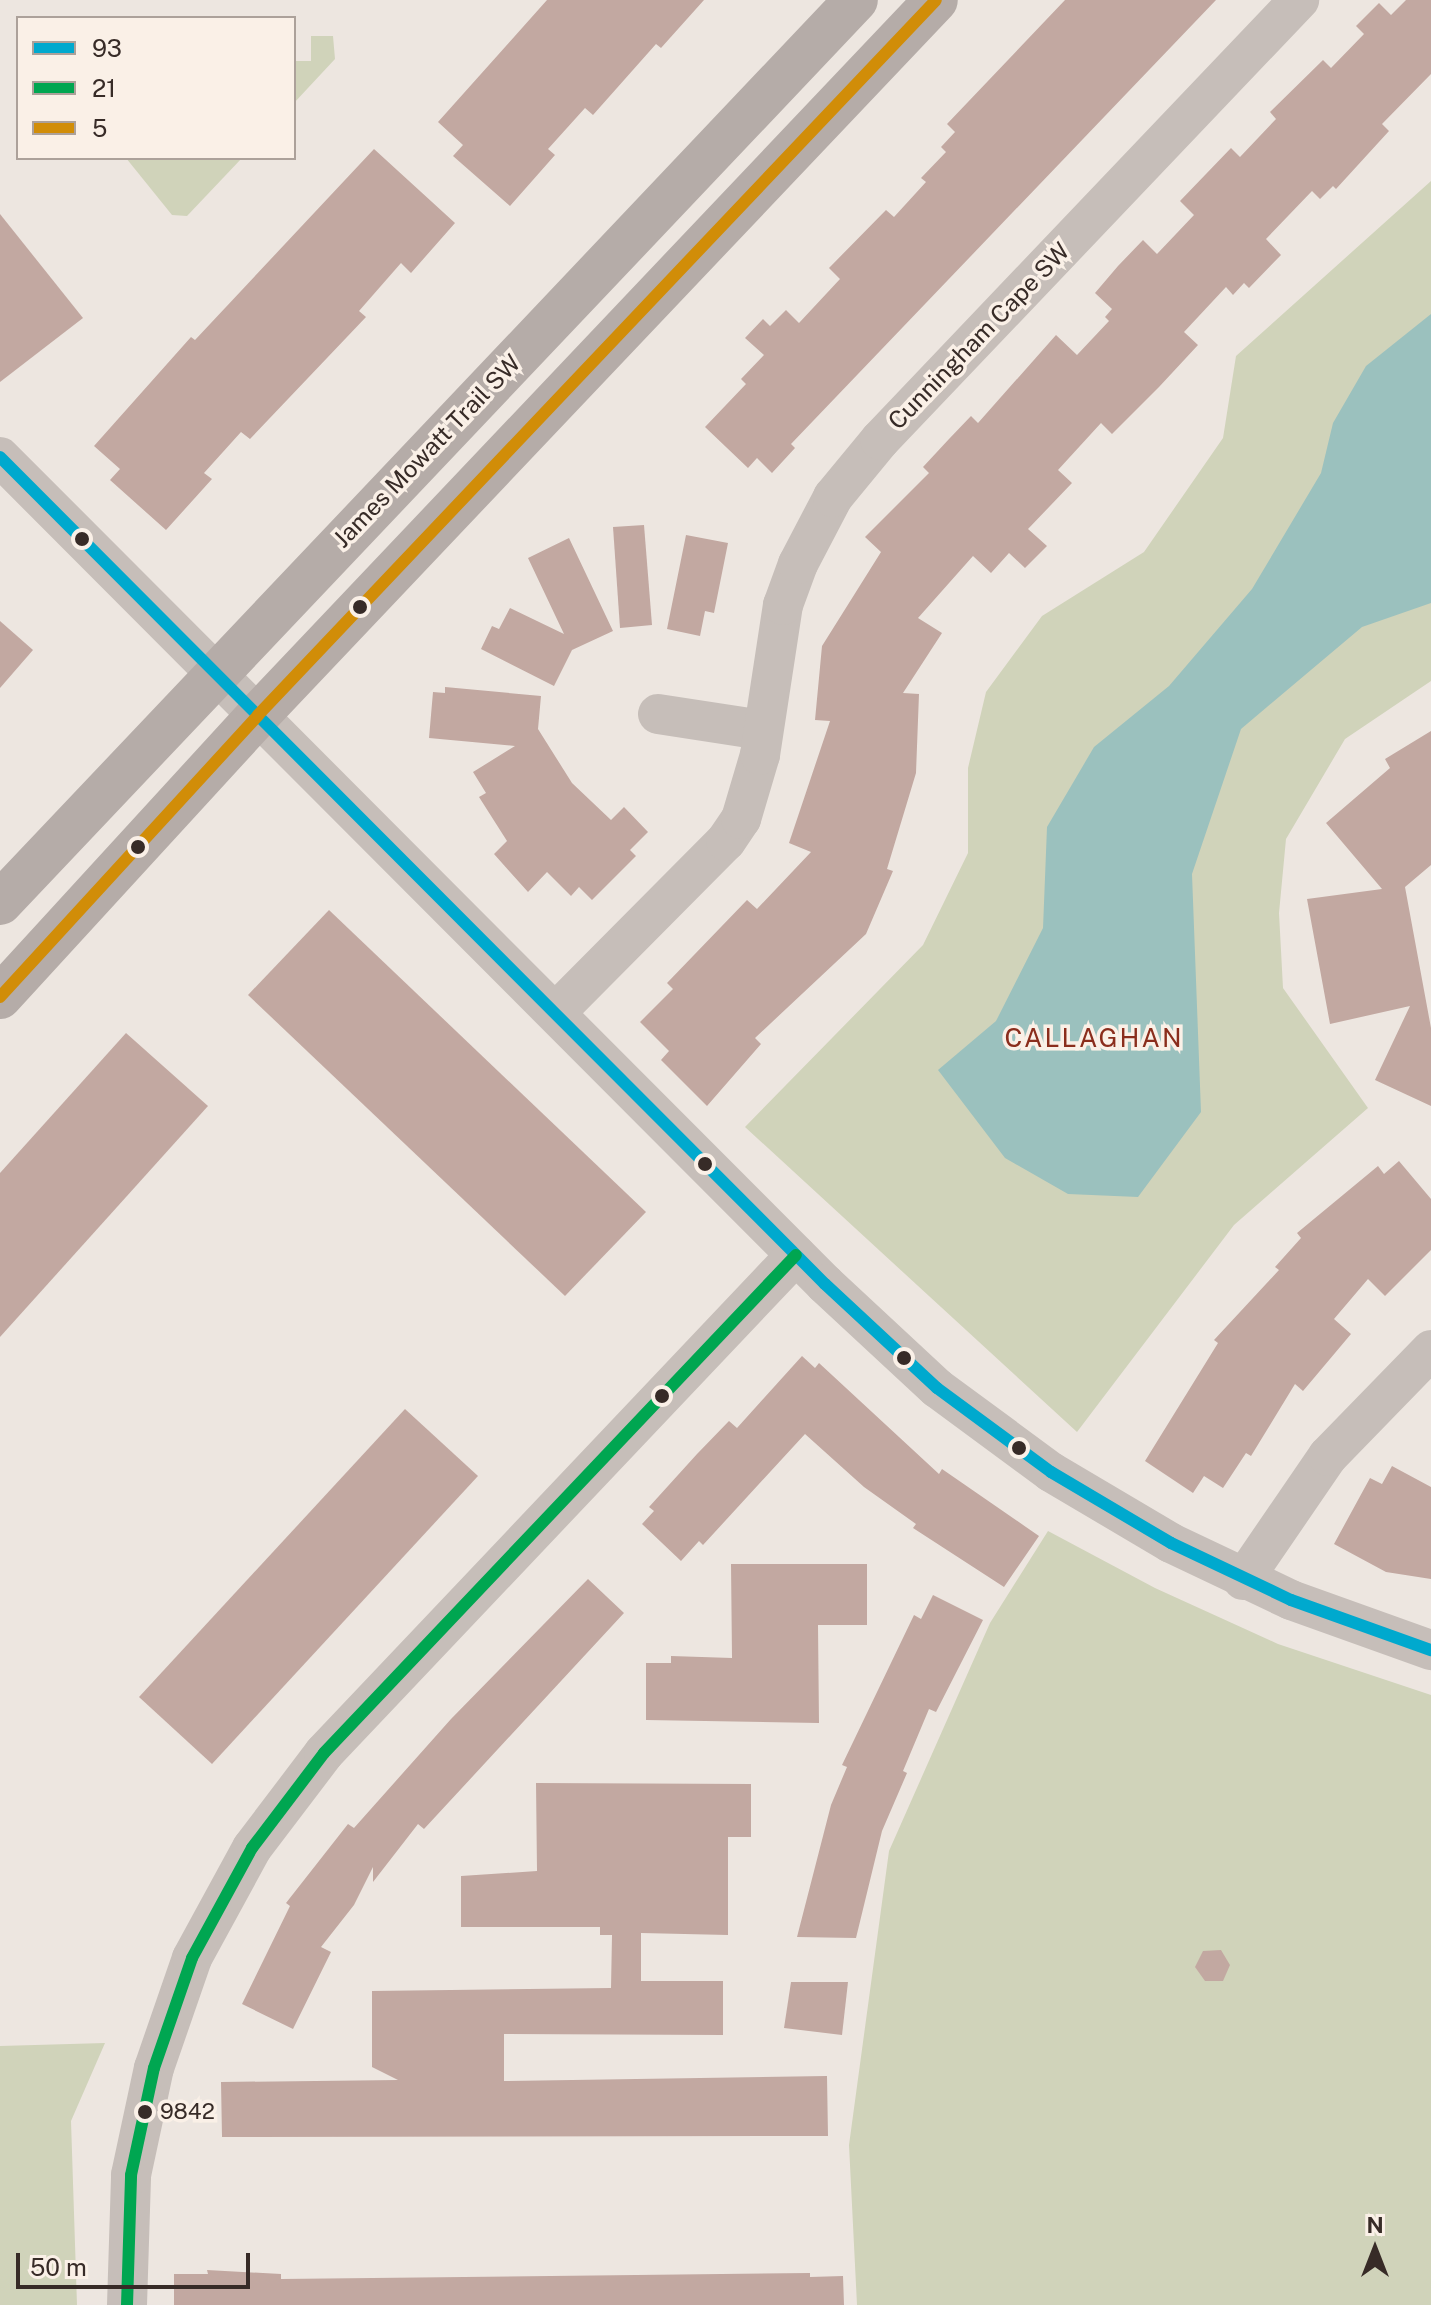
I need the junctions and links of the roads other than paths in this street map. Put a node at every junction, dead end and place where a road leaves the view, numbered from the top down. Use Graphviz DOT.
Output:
graph roads {
  1 [pos="856,0"];
  2 [pos="936,0"];
  3 [pos="1299,0"];
  4 [pos="0,457"];
  5 [pos="216,673"];
  6 [pos="658,714"];
  7 [pos="258,715"];
  8 [pos="762,730"];
  9 [pos="0,903"];
  10 [pos="0,997"];
  11 [pos="556,1012"];
  12 [pos="796,1255"];
  13 [pos="1431,1350"];
  14 [pos="1243,1580"];
  15 [pos="1431,1650"];
  16 [pos="127,2305"];
  1 -- 5 [label="main road, James Mowatt Trail SW"];
  2 -- 7 [label="main road"];
  3 -- 8 [label="street, Cunningham Cape SW"];
  4 -- 5 [label="street"];
  5 -- 7 [label="street"];
  5 -- 9 [label="main road, James Mowatt Trail SW"];
  6 -- 8 [label="street"];
  7 -- 10 [label="main road"];
  7 -- 11 [label="street"];
  8 -- 11 [label="street, Cunningham Cape SW"];
  11 -- 12 [label="street"];
  12 -- 14 [label="street"];
  12 -- 16 [label="street"];
  13 -- 14 [label="street"];
  14 -- 15 [label="street"];
}
